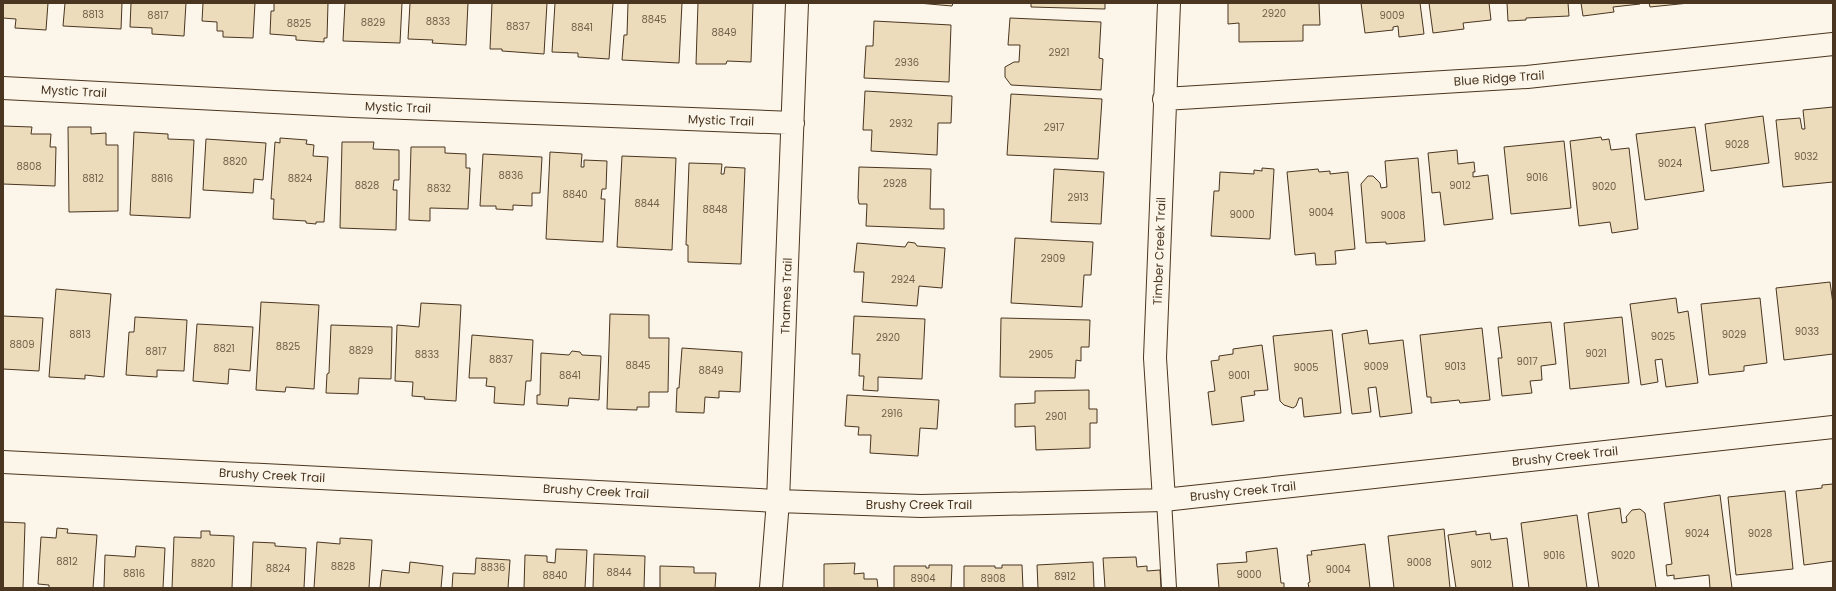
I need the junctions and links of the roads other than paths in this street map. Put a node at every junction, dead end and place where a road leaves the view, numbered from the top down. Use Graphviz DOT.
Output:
graph roads {
  1 [pos="797,3"];
  2 [pos="1169,3"];
  3 [pos="1833,44"];
  4 [pos="3,88"];
  5 [pos="1164,99"];
  6 [pos="793,123"];
  7 [pos="1833,427"];
  8 [pos="3,462"];
  9 [pos="1164,500"];
  10 [pos="778,501"];
  11 [pos="771,588"];
  12 [pos="1169,588"];
  1 -- 6 [label="street, Thames Trail"];
  2 -- 5 [label="street, Timber Creek Trail"];
  3 -- 5 [label="street, Blue Ridge Trail"];
  4 -- 6 [label="street, Mystic Trail"];
  5 -- 9 [label="street, Timber Creek Trail"];
  6 -- 10 [label="street, Thames Trail"];
  7 -- 9 [label="street, Brushy Creek Trail"];
  8 -- 10 [label="street, Brushy Creek Trail"];
  9 -- 10 [label="street, Brushy Creek Trail"];
  9 -- 12 [label="lane"];
  10 -- 11 [label="street, Thames Trail"];
}
